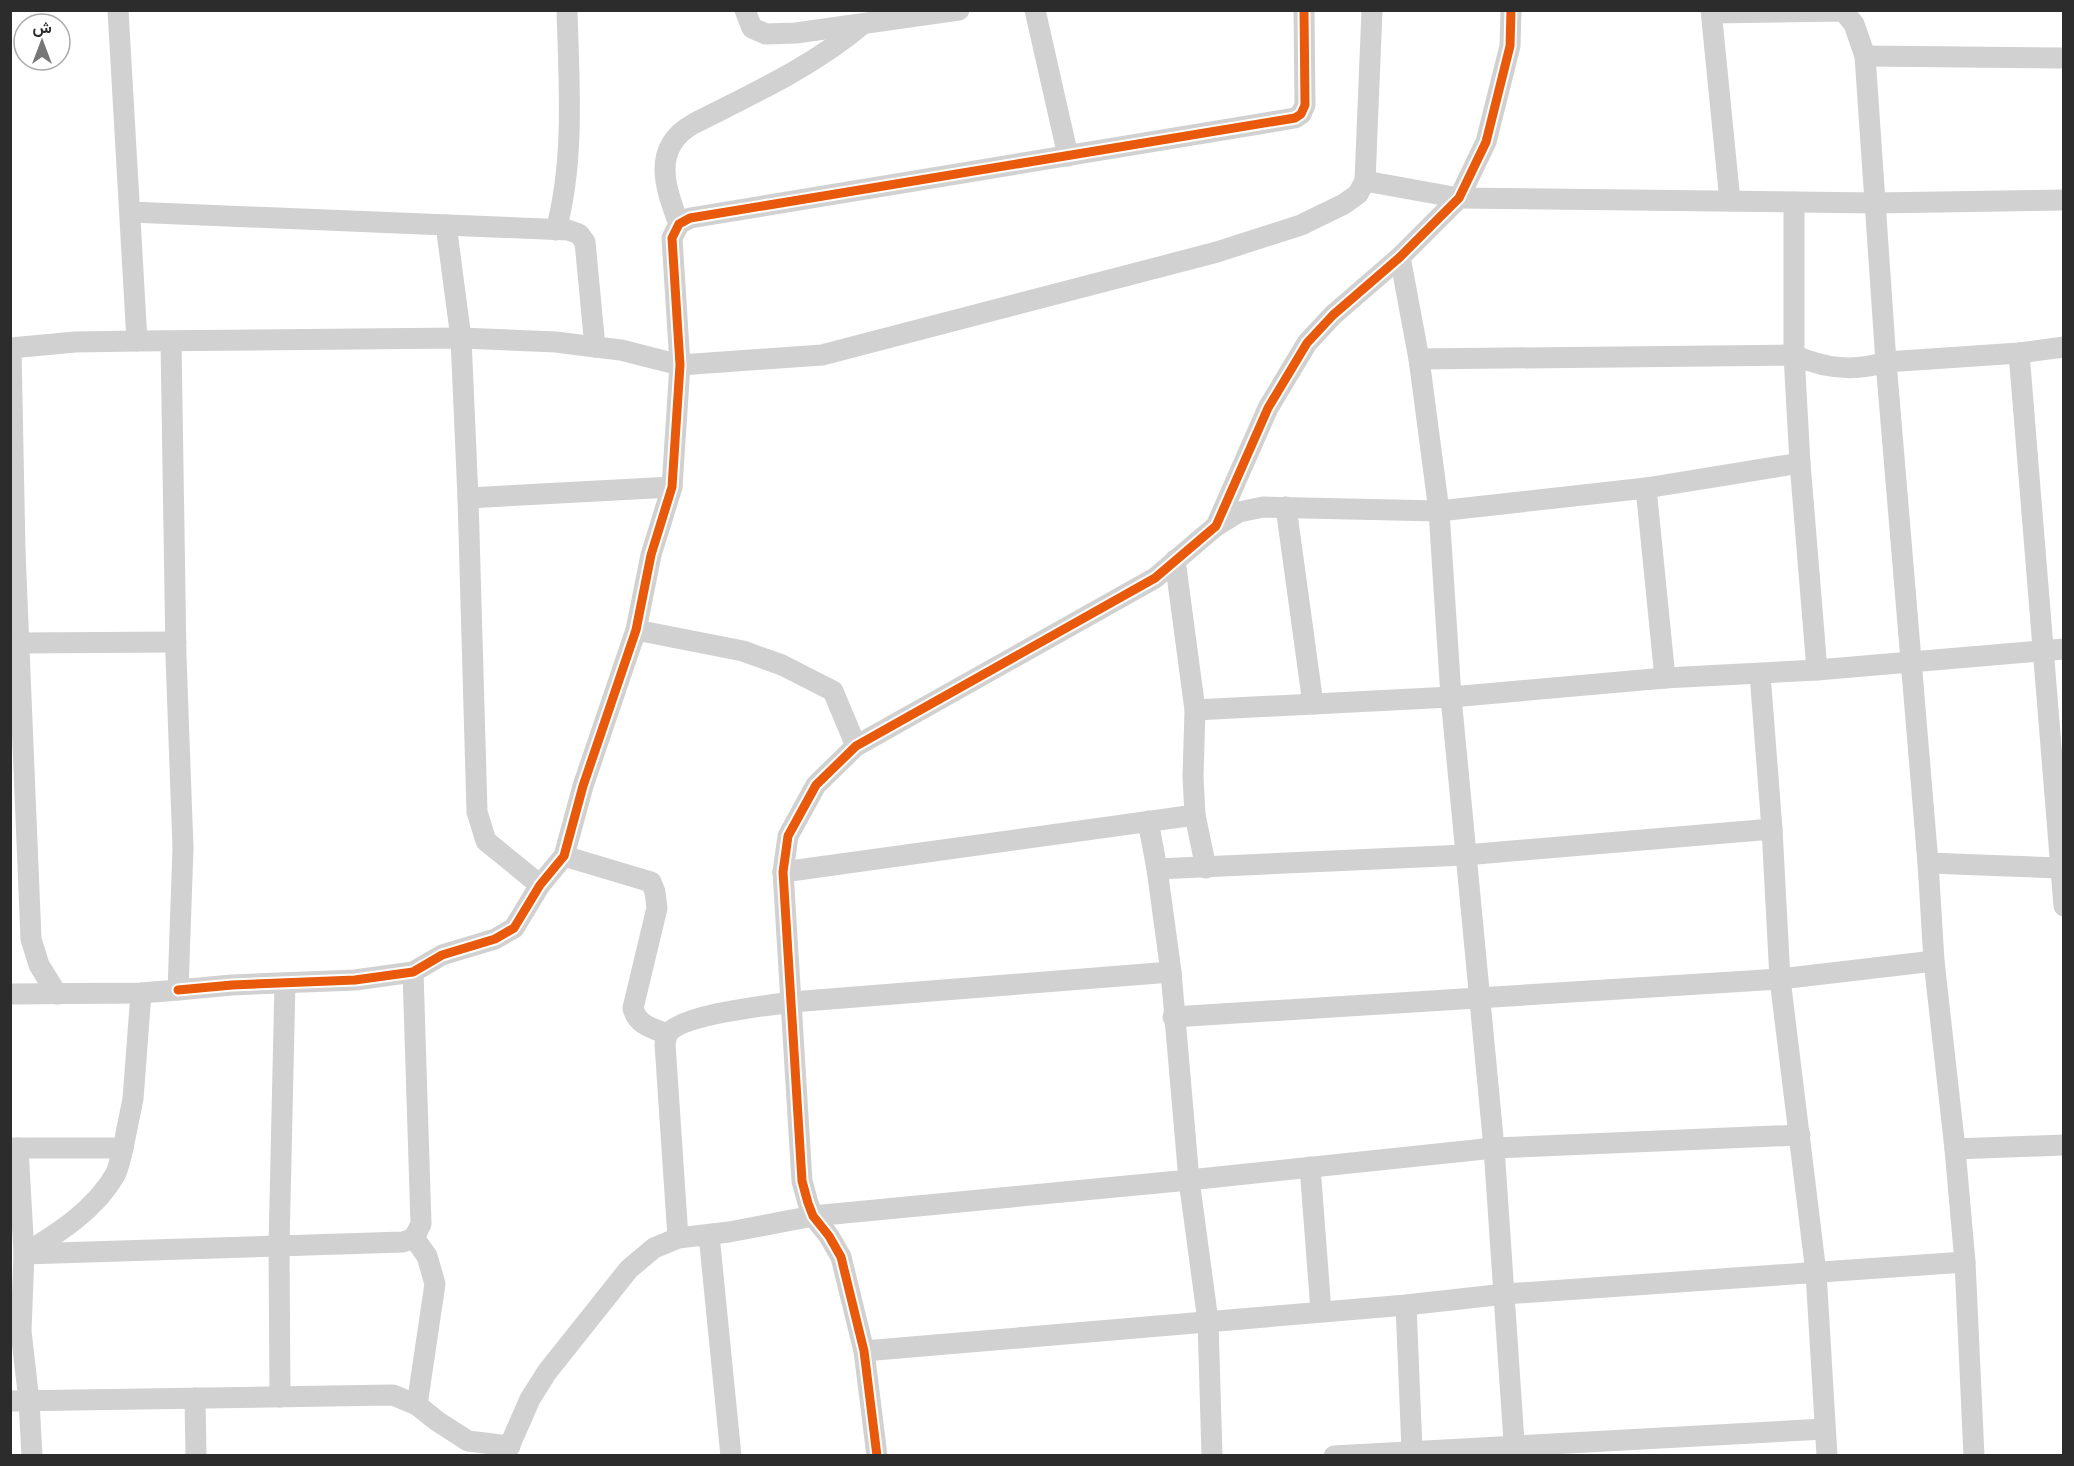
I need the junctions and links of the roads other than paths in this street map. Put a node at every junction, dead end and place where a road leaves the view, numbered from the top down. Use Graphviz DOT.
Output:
graph roads {
  1 [pos="118,10"];
  2 [pos="567,10"];
  3 [pos="745,10"];
  4 [pos="959,10"];
  5 [pos="1035,10"];
  6 [pos="1305,10"];
  7 [pos="1372,10"];
  8 [pos="1511,10"];
  9 [pos="1712,12"];
  10 [pos="863,24"];
  11 [pos="1865,56"];
  12 [pos="2064,58"];
  13 [pos="1068,156"];
  14 [pos="1365,181"];
  15 [pos="1459,198"];
  16 [pos="2064,200"];
  17 [pos="1730,201"];
  18 [pos="1794,202"];
  19 [pos="1875,203"];
  20 [pos="130,212"];
  21 [pos="679,224"];
  22 [pos="446,225"];
  23 [pos="556,230"];
  24 [pos="1400,257"];
  25 [pos="460,338"];
  26 [pos="137,341"];
  27 [pos="171,341"];
  28 [pos="595,347"];
  29 [pos="2064,347"];
  30 [pos="11,348"];
  31 [pos="2019,352"];
  32 [pos="1794,355"];
  33 [pos="1419,359"];
  34 [pos="1886,362"];
  35 [pos="680,365"];
  36 [pos="1800,463"];
  37 [pos="672,487"];
  38 [pos="1646,488"];
  39 [pos="468,498"];
  40 [pos="1286,507"];
  41 [pos="1439,511"];
  42 [pos="1216,526"];
  43 [pos="13,551"];
  44 [pos="1175,560"];
  45 [pos="636,630"];
  46 [pos="176,642"];
  47 [pos="19,643"];
  48 [pos="2054,650"];
  49 [pos="1911,663"];
  50 [pos="1817,670"];
  51 [pos="1760,674"];
  52 [pos="1665,678"];
  53 [pos="1451,697"];
  54 [pos="1313,704"];
  55 [pos="1195,710"];
  56 [pos="856,746"];
  57 [pos="1195,815"];
  58 [pos="1148,821"];
  59 [pos="1772,829"];
  60 [pos="1465,855"];
  61 [pos="564,856"];
  62 [pos="1928,863"];
  63 [pos="1206,868"];
  64 [pos="2059,868"];
  65 [pos="1157,869"];
  66 [pos="783,872"];
  67 [pos="540,885"];
  68 [pos="2064,906"];
  69 [pos="1934,961"];
  70 [pos="413,972"];
  71 [pos="1171,972"];
  72 [pos="1780,979"];
  73 [pos="285,983"];
  74 [pos="178,990"];
  75 [pos="141,993"];
  76 [pos="10,994"];
  77 [pos="57,994"];
  78 [pos="1480,999"];
  79 [pos="792,1002"];
  80 [pos="1173,1017"];
  81 [pos="667,1034"];
  82 [pos="1800,1135"];
  83 [pos="2064,1145"];
  84 [pos="14,1148"];
  85 [pos="123,1148"];
  86 [pos="1494,1148"];
  87 [pos="1955,1149"];
  88 [pos="1310,1167"];
  89 [pos="1189,1180"];
  90 [pos="813,1216"];
  91 [pos="709,1235"];
  92 [pos="414,1238"];
  93 [pos="678,1239"];
  94 [pos="279,1246"];
  95 [pos="24,1254"];
  96 [pos="1965,1262"];
  97 [pos="1816,1273"];
  98 [pos="1506,1294"];
  99 [pos="1406,1305"];
  100 [pos="1321,1311"];
  101 [pos="1208,1321"];
  102 [pos="864,1351"];
  103 [pos="280,1397"];
  104 [pos="195,1398"];
  105 [pos="20,1401"];
  106 [pos="417,1405"];
  107 [pos="1825,1429"];
  108 [pos="508,1450"];
  109 [pos="1412,1450"];
  110 [pos="1515,1450"];
  111 [pos="32,1455"];
  112 [pos="196,1455"];
  113 [pos="731,1455"];
  114 [pos="877,1455"];
  115 [pos="1212,1455"];
  116 [pos="1334,1455"];
  117 [pos="1827,1455"];
  118 [pos="1974,1455"];
  1 -- 20 [label="street"];
  2 -- 23 [label="street"];
  3 -- 10 [label="street"];
  4 -- 10 [label="street"];
  5 -- 13 [label="street"];
  6 -- 13 [label="street"];
  7 -- 14 [label="street"];
  8 -- 15 [label="street"];
  9 -- 11 [label="street"];
  9 -- 17 [label="street"];
  10 -- 21 [label="street"];
  11 -- 12 [label="street"];
  11 -- 19 [label="street"];
  13 -- 21 [label="street"];
  14 -- 15 [label="street"];
  14 -- 35 [label="street"];
  15 -- 17 [label="street"];
  15 -- 24 [label="street"];
  16 -- 19 [label="street"];
  17 -- 18 [label="street"];
  18 -- 19 [label="street"];
  18 -- 32 [label="street"];
  19 -- 34 [label="street"];
  20 -- 22 [label="street"];
  20 -- 26 [label="street"];
  21 -- 35 [label="street"];
  22 -- 23 [label="street"];
  22 -- 25 [label="street"];
  23 -- 28 [label="street"];
  24 -- 33 [label="street"];
  24 -- 42 [label="street"];
  25 -- 27 [label="street"];
  25 -- 28 [label="street"];
  25 -- 39 [label="street"];
  26 -- 27 [label="street"];
  26 -- 30 [label="street"];
  27 -- 46 [label="street"];
  28 -- 35 [label="street"];
  29 -- 31 [label="street"];
  30 -- 43 [label="street"];
  31 -- 34 [label="street"];
  31 -- 48 [label="street"];
  32 -- 33 [label="street"];
  32 -- 34 [label="street"];
  32 -- 36 [label="street"];
  33 -- 41 [label="street"];
  34 -- 49 [label="street"];
  35 -- 37 [label="street"];
  36 -- 38 [label="street"];
  36 -- 50 [label="street"];
  37 -- 39 [label="street"];
  37 -- 45 [label="street"];
  38 -- 41 [label="street"];
  38 -- 52 [label="street"];
  39 -- 67 [label="street"];
  40 -- 41 [label="street"];
  40 -- 42 [label="street"];
  40 -- 54 [label="street"];
  41 -- 53 [label="street"];
  42 -- 44 [label="street"];
  43 -- 47 [label="street"];
  44 -- 55 [label="street"];
  44 -- 56 [label="street"];
  45 -- 56 [label="street"];
  45 -- 61 [label="street"];
  46 -- 47 [label="street"];
  46 -- 74 [label="street"];
  47 -- 77 [label="street"];
  48 -- 49 [label="street"];
  48 -- 64 [label="street"];
  49 -- 50 [label="street"];
  49 -- 62 [label="street"];
  50 -- 51 [label="street"];
  51 -- 52 [label="street"];
  51 -- 59 [label="street"];
  52 -- 53 [label="street"];
  53 -- 54 [label="street"];
  53 -- 60 [label="street"];
  54 -- 55 [label="street"];
  55 -- 57 [label="street"];
  56 -- 66 [label="street"];
  57 -- 58 [label="street"];
  57 -- 63 [label="street"];
  58 -- 65 [label="street"];
  58 -- 66 [label="street"];
  59 -- 60 [label="street"];
  59 -- 72 [label="street"];
  60 -- 63 [label="street"];
  60 -- 78 [label="street"];
  61 -- 67 [label="street"];
  61 -- 81 [label="street"];
  62 -- 64 [label="street"];
  62 -- 69 [label="street"];
  63 -- 65 [label="street"];
  64 -- 68 [label="street"];
  65 -- 71 [label="street"];
  66 -- 79 [label="street"];
  67 -- 70 [label="street"];
  69 -- 72 [label="street"];
  69 -- 87 [label="street"];
  70 -- 73 [label="street"];
  70 -- 92 [label="street"];
  71 -- 79 [label="street"];
  71 -- 80 [label="street"];
  72 -- 78 [label="street"];
  72 -- 82 [label="street"];
  73 -- 74 [label="street"];
  73 -- 94 [label="street"];
  74 -- 75 [label="street"];
  75 -- 77 [label="street"];
  75 -- 85 [label="street"];
  76 -- 77 [label="street"];
  78 -- 80 [label="street"];
  78 -- 86 [label="street"];
  79 -- 81 [label="street"];
  79 -- 90 [label="street"];
  80 -- 89 [label="street"];
  81 -- 93 [label="street"];
  82 -- 86 [label="street"];
  82 -- 97 [label="street"];
  83 -- 87 [label="street"];
  84 -- 85 [label="street"];
  84 -- 95 [label="street"];
  85 -- 95 [label="street"];
  86 -- 88 [label="street"];
  86 -- 98 [label="street"];
  87 -- 96 [label="street"];
  88 -- 89 [label="street"];
  88 -- 100 [label="street"];
  89 -- 90 [label="street"];
  89 -- 101 [label="street"];
  90 -- 91 [label="street"];
  90 -- 102 [label="street"];
  91 -- 93 [label="street"];
  91 -- 113 [label="street"];
  92 -- 94 [label="street"];
  92 -- 106 [label="street"];
  93 -- 108 [label="street"];
  94 -- 95 [label="street"];
  94 -- 103 [label="street"];
  95 -- 105 [label="street"];
  96 -- 97 [label="street"];
  96 -- 118 [label="street"];
  97 -- 98 [label="street"];
  97 -- 107 [label="street"];
  98 -- 99 [label="street"];
  98 -- 110 [label="street"];
  99 -- 100 [label="street"];
  99 -- 109 [label="street"];
  100 -- 101 [label="street"];
  101 -- 102 [label="street"];
  101 -- 115 [label="street"];
  102 -- 114 [label="street"];
  103 -- 104 [label="street"];
  103 -- 106 [label="street"];
  104 -- 105 [label="street"];
  104 -- 112 [label="street"];
  105 -- 111 [label="street"];
  106 -- 108 [label="street"];
  107 -- 110 [label="street"];
  107 -- 117 [label="street"];
  109 -- 110 [label="street"];
  109 -- 116 [label="street"];
}
